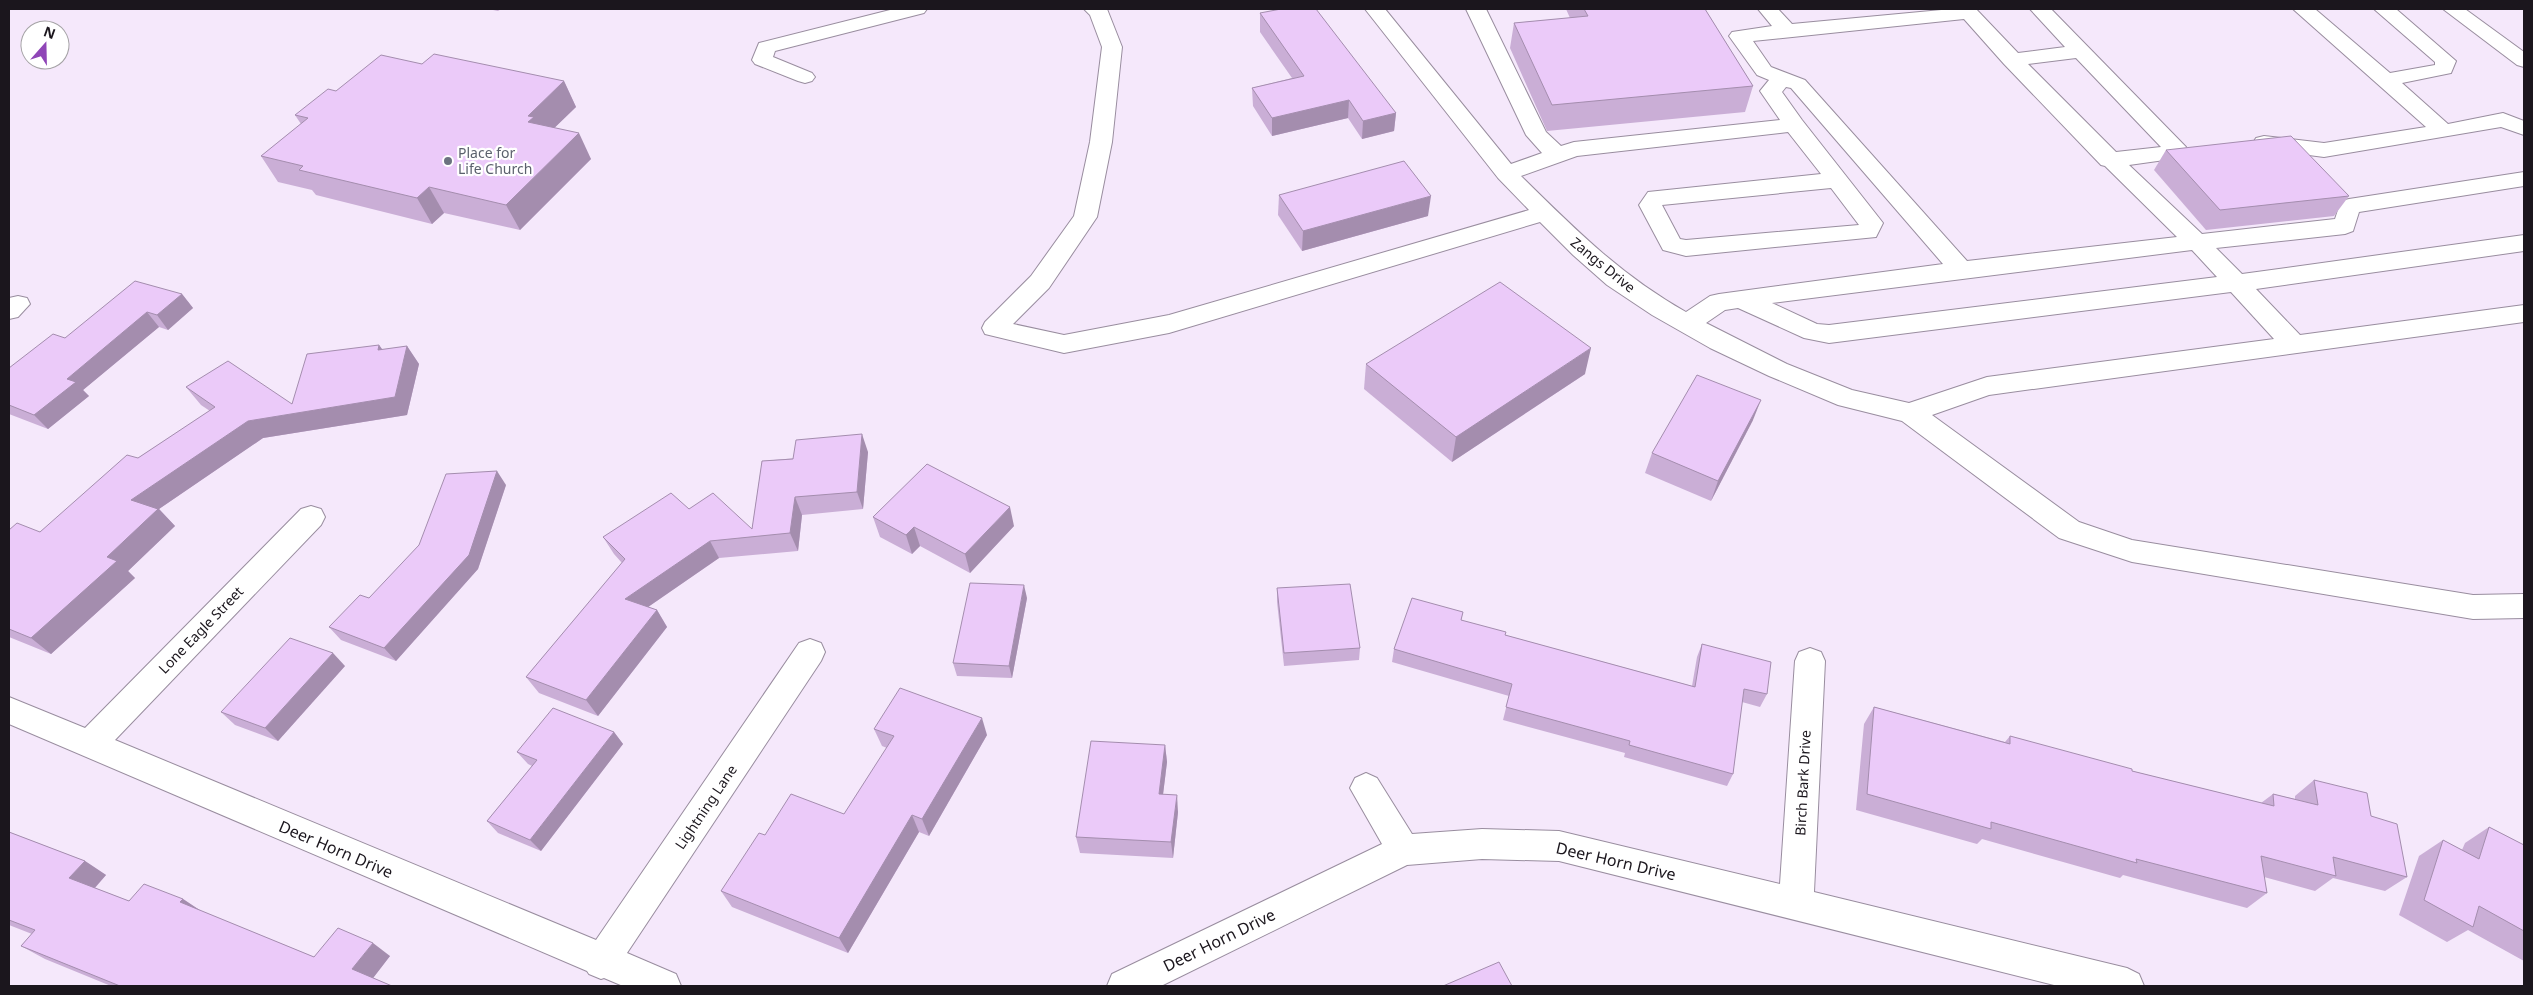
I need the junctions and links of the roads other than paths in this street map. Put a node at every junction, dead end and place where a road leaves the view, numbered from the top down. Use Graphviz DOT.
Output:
graph roads {
  1 [pos="917,9"];
  2 [pos="1094,9"];
  3 [pos="1375,9"];
  4 [pos="1476,9"];
  5 [pos="1768,9"];
  6 [pos="2040,9"];
  7 [pos="2384,9"];
  8 [pos="2453,9"];
  9 [pos="2305,10"];
  10 [pos="1967,11"];
  11 [pos="1787,31"];
  12 [pos="2080,51"];
  13 [pos="2011,60"];
  14 [pos="2524,61"];
  15 [pos="805,77"];
  16 [pos="1782,78"];
  17 [pos="2386,80"];
  18 [pos="1794,125"];
  19 [pos="2524,128"];
  20 [pos="2444,131"];
  21 [pos="2241,145"];
  22 [pos="1557,155"];
  23 [pos="2109,160"];
  24 [pos="1506,172"];
  25 [pos="2524,179"];
  26 [pos="1836,180"];
  27 [pos="1544,213"];
  28 [pos="2197,242"];
  29 [pos="2524,243"];
  30 [pos="1961,270"];
  31 [pos="2237,283"];
  32 [pos="1740,299"];
  33 [pos="2524,314"];
  34 [pos="1687,324"];
  35 [pos="2294,345"];
  36 [pos="1910,413"];
  37 [pos="311,517"];
  38 [pos="2524,606"];
  39 [pos="810,652"];
  40 [pos="1810,661"];
  41 [pos="9,710"];
  42 [pos="90,744"];
  43 [pos="1366,788"];
  44 [pos="1404,850"];
  45 [pos="1796,904"];
  46 [pos="601,962"];
  47 [pos="664,986"];
  48 [pos="1124,986"];
  49 [pos="2127,986"];
  1 -- 15 [label="street"];
  2 -- 27 [label="street"];
  3 -- 24 [label="street, Zangs Drive"];
  4 -- 22 [label="street"];
  5 -- 11 [label="street"];
  6 -- 12 [label="street"];
  7 -- 17 [label="street"];
  8 -- 14 [label="street"];
  9 -- 17 [label="street"];
  10 -- 11 [label="street"];
  10 -- 13 [label="street"];
  11 -- 16 [label="street"];
  12 -- 13 [label="street"];
  12 -- 23 [label="street"];
  13 -- 23 [label="street"];
  16 -- 18 [label="street"];
  16 -- 30 [label="street"];
  17 -- 20 [label="street"];
  18 -- 22 [label="street"];
  18 -- 26 [label="street"];
  19 -- 20 [label="street"];
  20 -- 21 [label="street"];
  22 -- 24 [label="street"];
  23 -- 28 [label="street"];
  24 -- 27 [label="street, Zangs Drive"];
  25 -- 28 [label="street"];
  26 -- 26 [label="street"];
  27 -- 34 [label="street, Zangs Drive"];
  28 -- 30 [label="street"];
  28 -- 31 [label="street"];
  29 -- 31 [label="street"];
  30 -- 32 [label="street"];
  31 -- 32 [label="street"];
  31 -- 35 [label="street"];
  32 -- 34 [label="street"];
  33 -- 35 [label="street"];
  34 -- 36 [label="street, Zangs Drive"];
  35 -- 36 [label="street"];
  36 -- 38 [label="street"];
  37 -- 42 [label="street, Lone Eagle Street"];
  39 -- 46 [label="street, Lightning Lane"];
  40 -- 45 [label="street, Birch Bark Drive"];
  41 -- 42 [label="street, Deer Horn Drive"];
  42 -- 46 [label="street, Deer Horn Drive"];
  43 -- 44 [label="street"];
  44 -- 45 [label="street, Deer Horn Drive"];
  44 -- 48 [label="street, Deer Horn Drive"];
  45 -- 49 [label="street, Deer Horn Drive"];
  46 -- 47 [label="street, Deer Horn Drive"];
}
